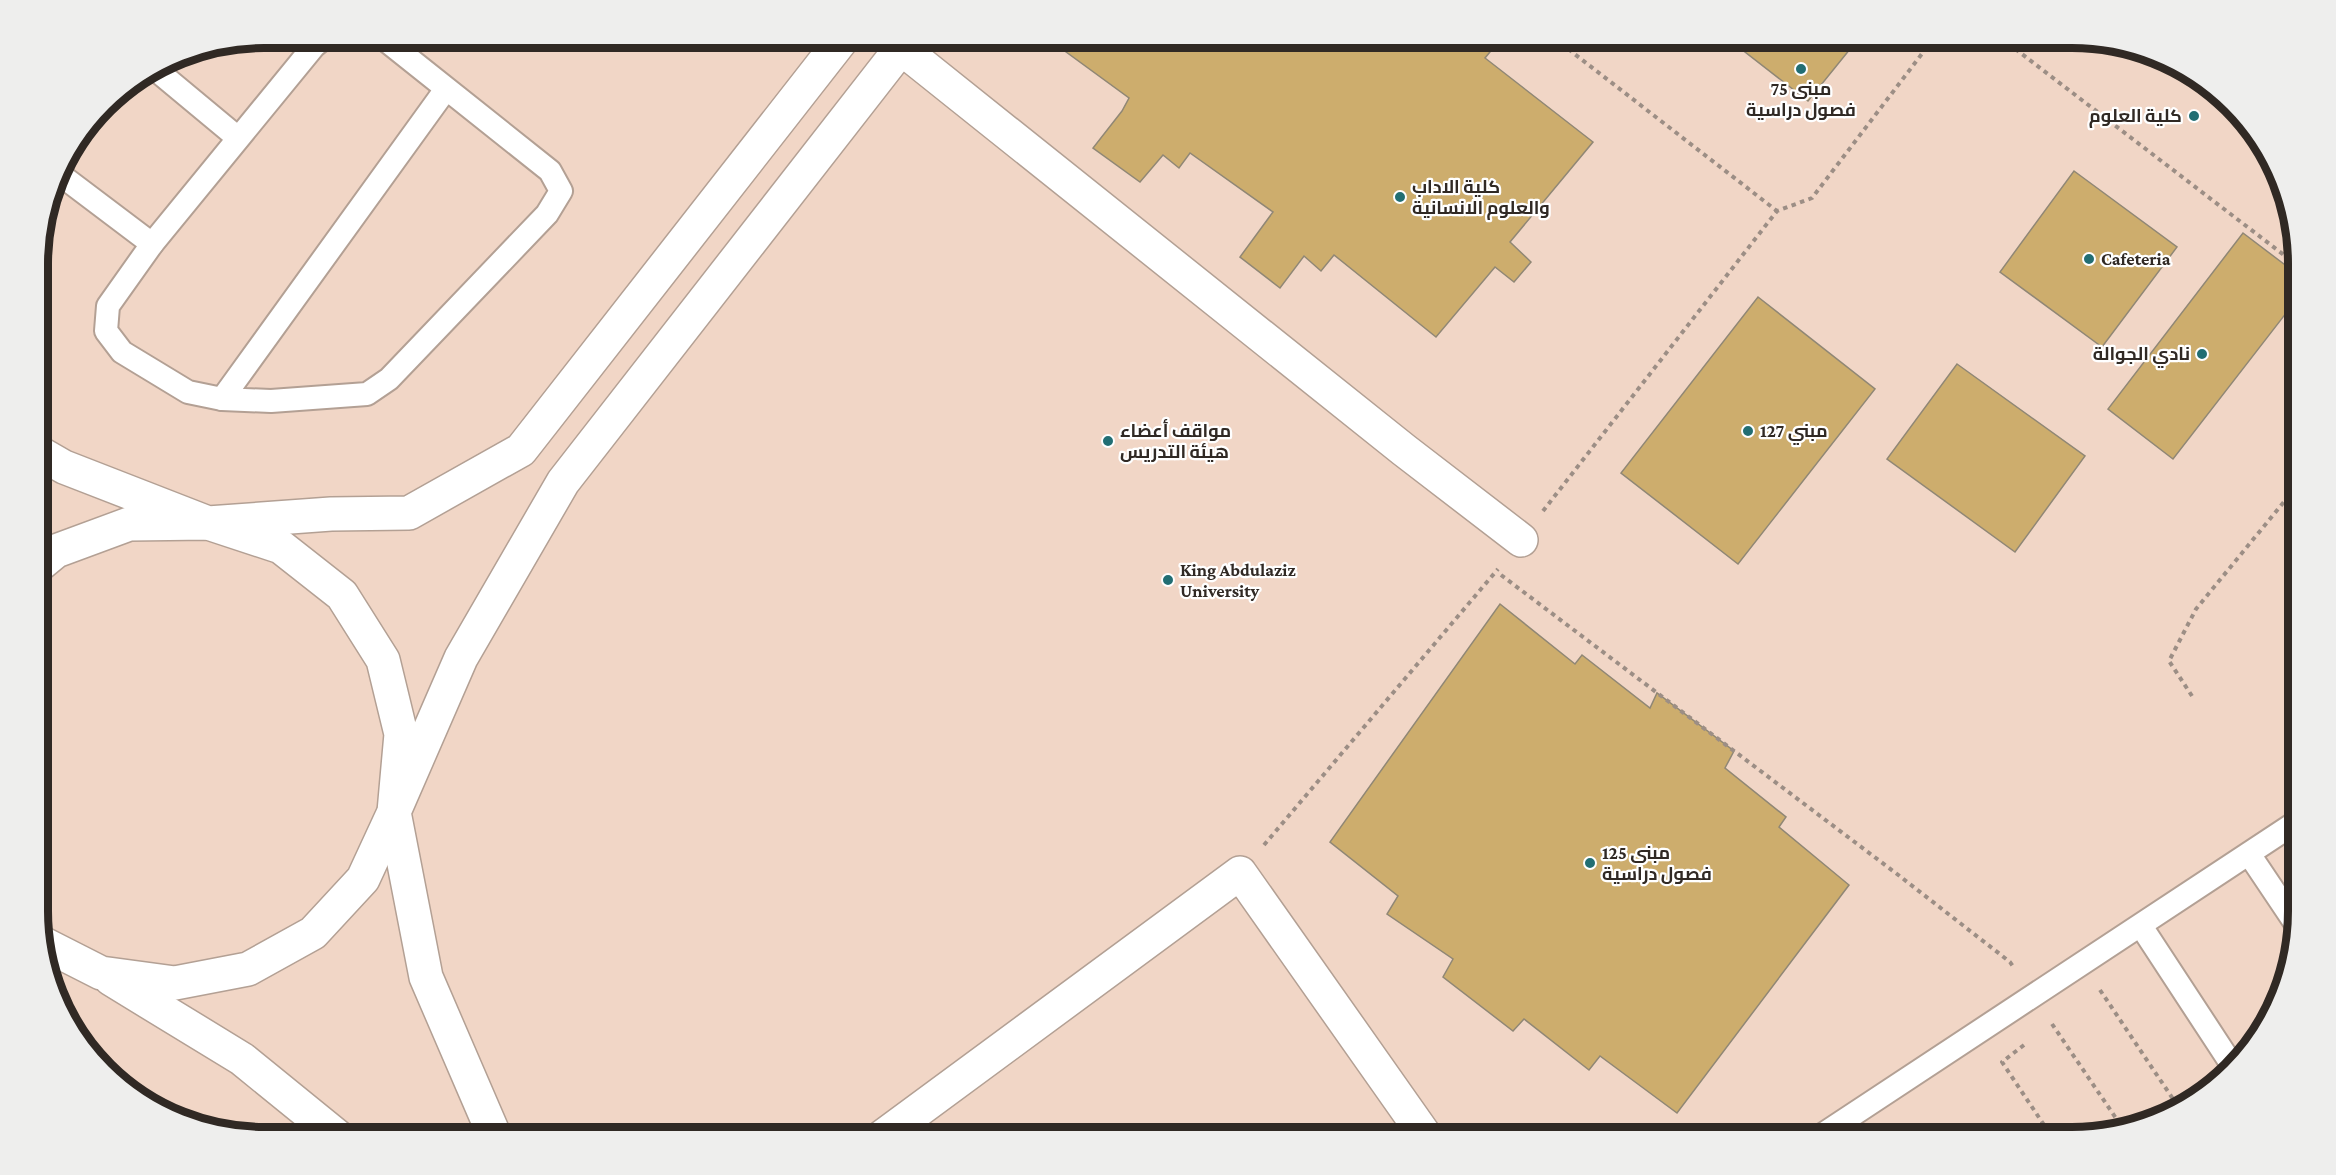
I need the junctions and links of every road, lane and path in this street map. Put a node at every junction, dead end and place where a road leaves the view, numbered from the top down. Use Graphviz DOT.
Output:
graph roads {
  1 [pos="312,48"];
  2 [pos="395,48"];
  3 [pos="835,48"];
  4 [pos="901,48"];
  5 [pos="911,48"];
  6 [pos="1567,48"];
  7 [pos="1926,48"];
  8 [pos="2014,48"];
  9 [pos="161,74"];
  10 [pos="446,89"];
  11 [pos="238,138"];
  12 [pos="65,178"];
  13 [pos="1777,211"];
  14 [pos="152,244"];
  15 [pos="2288,258"];
  16 [pos="222,399"];
  17 [pos="48,458"];
  18 [pos="2288,497"];
  19 [pos="208,523"];
  20 [pos="1521,540"];
  21 [pos="48,558"];
  22 [pos="1488,565"];
  23 [pos="1497,572"];
  24 [pos="2192,696"];
  25 [pos="394,812"];
  26 [pos="2288,828"];
  27 [pos="2249,855"];
  28 [pos="1240,873"];
  29 [pos="2288,912"];
  30 [pos="2141,926"];
  31 [pos="51,948"];
  32 [pos="55,966"];
  33 [pos="101,973"];
  34 [pos="2099,989"];
  35 [pos="2034,997"];
  36 [pos="2061,1016"];
  37 [pos="2051,1022"];
  38 [pos="2043,1029"];
  39 [pos="2026,1042"];
  40 [pos="2229,1060"];
  41 [pos="2175,1101"];
  42 [pos="2119,1122"];
  43 [pos="326,1127"];
  44 [pos="491,1127"];
  45 [pos="896,1127"];
  46 [pos="1419,1127"];
  47 [pos="1835,1127"];
  48 [pos="2045,1127"];
  1 -- 11 [label="lane"];
  2 -- 10 [label="lane"];
  3 -- 19 [label="street"];
  4 -- 25 [label="street"];
  5 -- 20 [label="street"];
  6 -- 13 [label="path"];
  7 -- 13 [label="path"];
  8 -- 15 [label="path"];
  9 -- 11 [label="lane"];
  10 -- 16 [label="lane"];
  10 -- 16 [label="lane"];
  11 -- 14 [label="lane"];
  12 -- 14 [label="lane"];
  13 -- 20 [label="path"];
  14 -- 16 [label="lane"];
  17 -- 19 [label="street"];
  18 -- 24 [label="path"];
  19 -- 21 [label="street"];
  19 -- 25 [label="street"];
  20 -- 23 [label="path"];
  22 -- 23 [label="path"];
  23 -- 28 [label="path"];
  23 -- 35 [label="path"];
  25 -- 33 [label="street"];
  25 -- 44 [label="street"];
  26 -- 27 [label="lane"];
  27 -- 29 [label="lane"];
  27 -- 30 [label="lane"];
  28 -- 45 [label="street"];
  28 -- 46 [label="street"];
  30 -- 35 [label="lane"];
  30 -- 40 [label="lane"];
  31 -- 33 [label="street"];
  32 -- 33 [label="street"];
  33 -- 43 [label="street"];
  34 -- 41 [label="path"];
  35 -- 47 [label="lane"];
  36 -- 37 [label="path"];
  37 -- 38 [label="path"];
  37 -- 42 [label="path"];
  39 -- 48 [label="path"];
}
